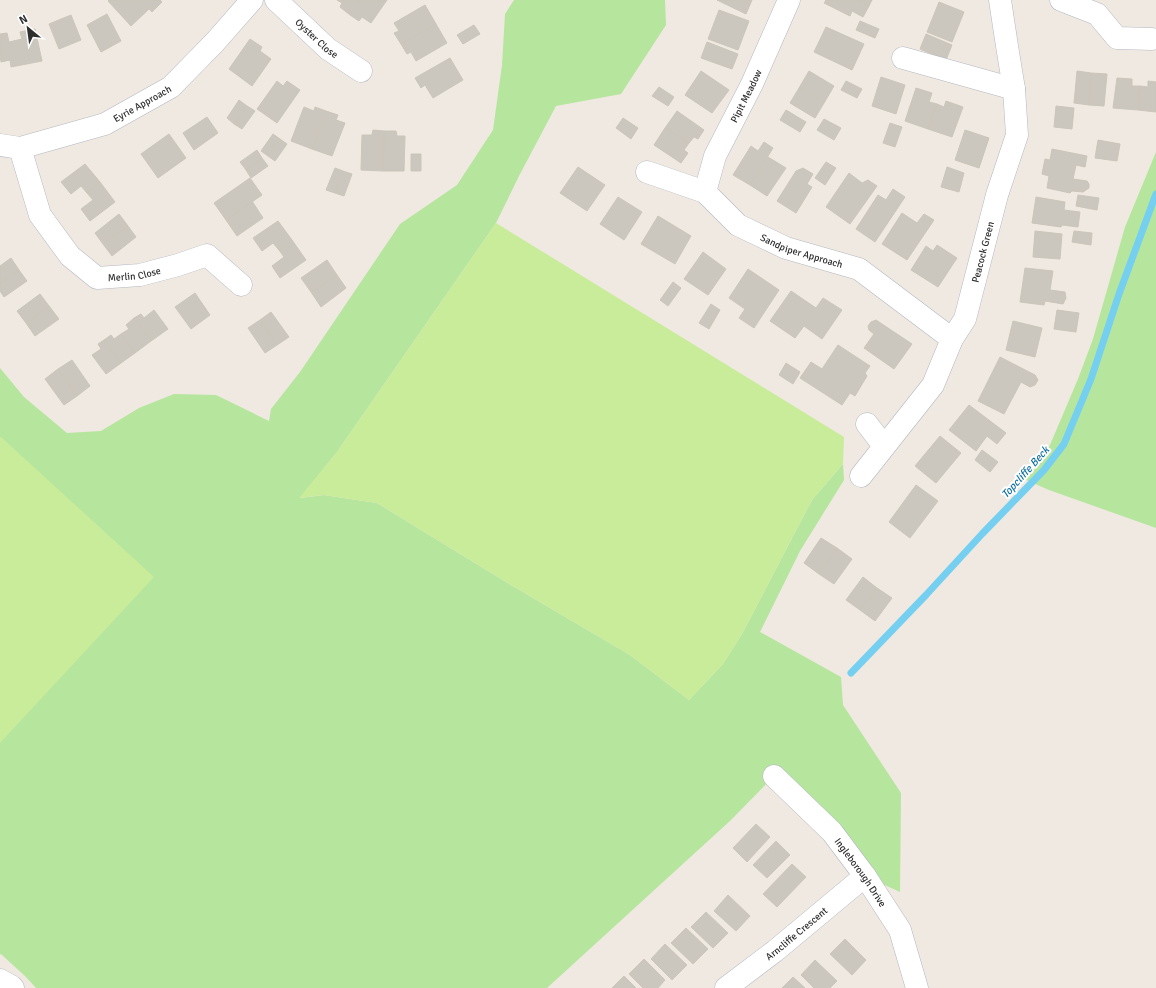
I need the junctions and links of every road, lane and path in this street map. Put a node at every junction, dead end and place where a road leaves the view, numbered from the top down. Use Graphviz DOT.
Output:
graph roads {
  1 [pos="252,0"];
  2 [pos="276,0"];
  3 [pos="789,0"];
  4 [pos="1000,0"];
  5 [pos="1061,0"];
  6 [pos="1152,39"];
  7 [pos="903,58"];
  8 [pos="361,71"];
  9 [pos="1014,89"];
  10 [pos="10,147"];
  11 [pos="647,172"];
  12 [pos="705,192"];
  13 [pos="241,285"];
  14 [pos="952,339"];
  15 [pos="867,424"];
  16 [pos="884,446"];
  17 [pos="861,476"];
  18 [pos="774,776"];
  19 [pos="865,876"];
  20 [pos="0,980"];
  21 [pos="13,988"];
  22 [pos="726,988"];
  23 [pos="917,988"];
  1 -- 10 [label="street, Eyrie Approach"];
  2 -- 8 [label="street, Oyster Close"];
  3 -- 12 [label="street, Pipit Meadow"];
  4 -- 9 [label="street, Peacock Green"];
  5 -- 6 [label="street"];
  7 -- 9 [label="street"];
  9 -- 14 [label="street, Peacock Green"];
  10 -- 13 [label="street, Merlin Close"];
  11 -- 12 [label="street, Sandpiper Approach"];
  12 -- 14 [label="street, Sandpiper Approach"];
  14 -- 16 [label="street, Peacock Green"];
  15 -- 16 [label="street"];
  16 -- 17 [label="street, Peacock Green"];
  18 -- 19 [label="street, Ingleborough Drive"];
  19 -- 22 [label="street, Arncliffe Crescent"];
  19 -- 23 [label="street, Ingleborough Drive"];
  20 -- 21 [label="street"];
}
